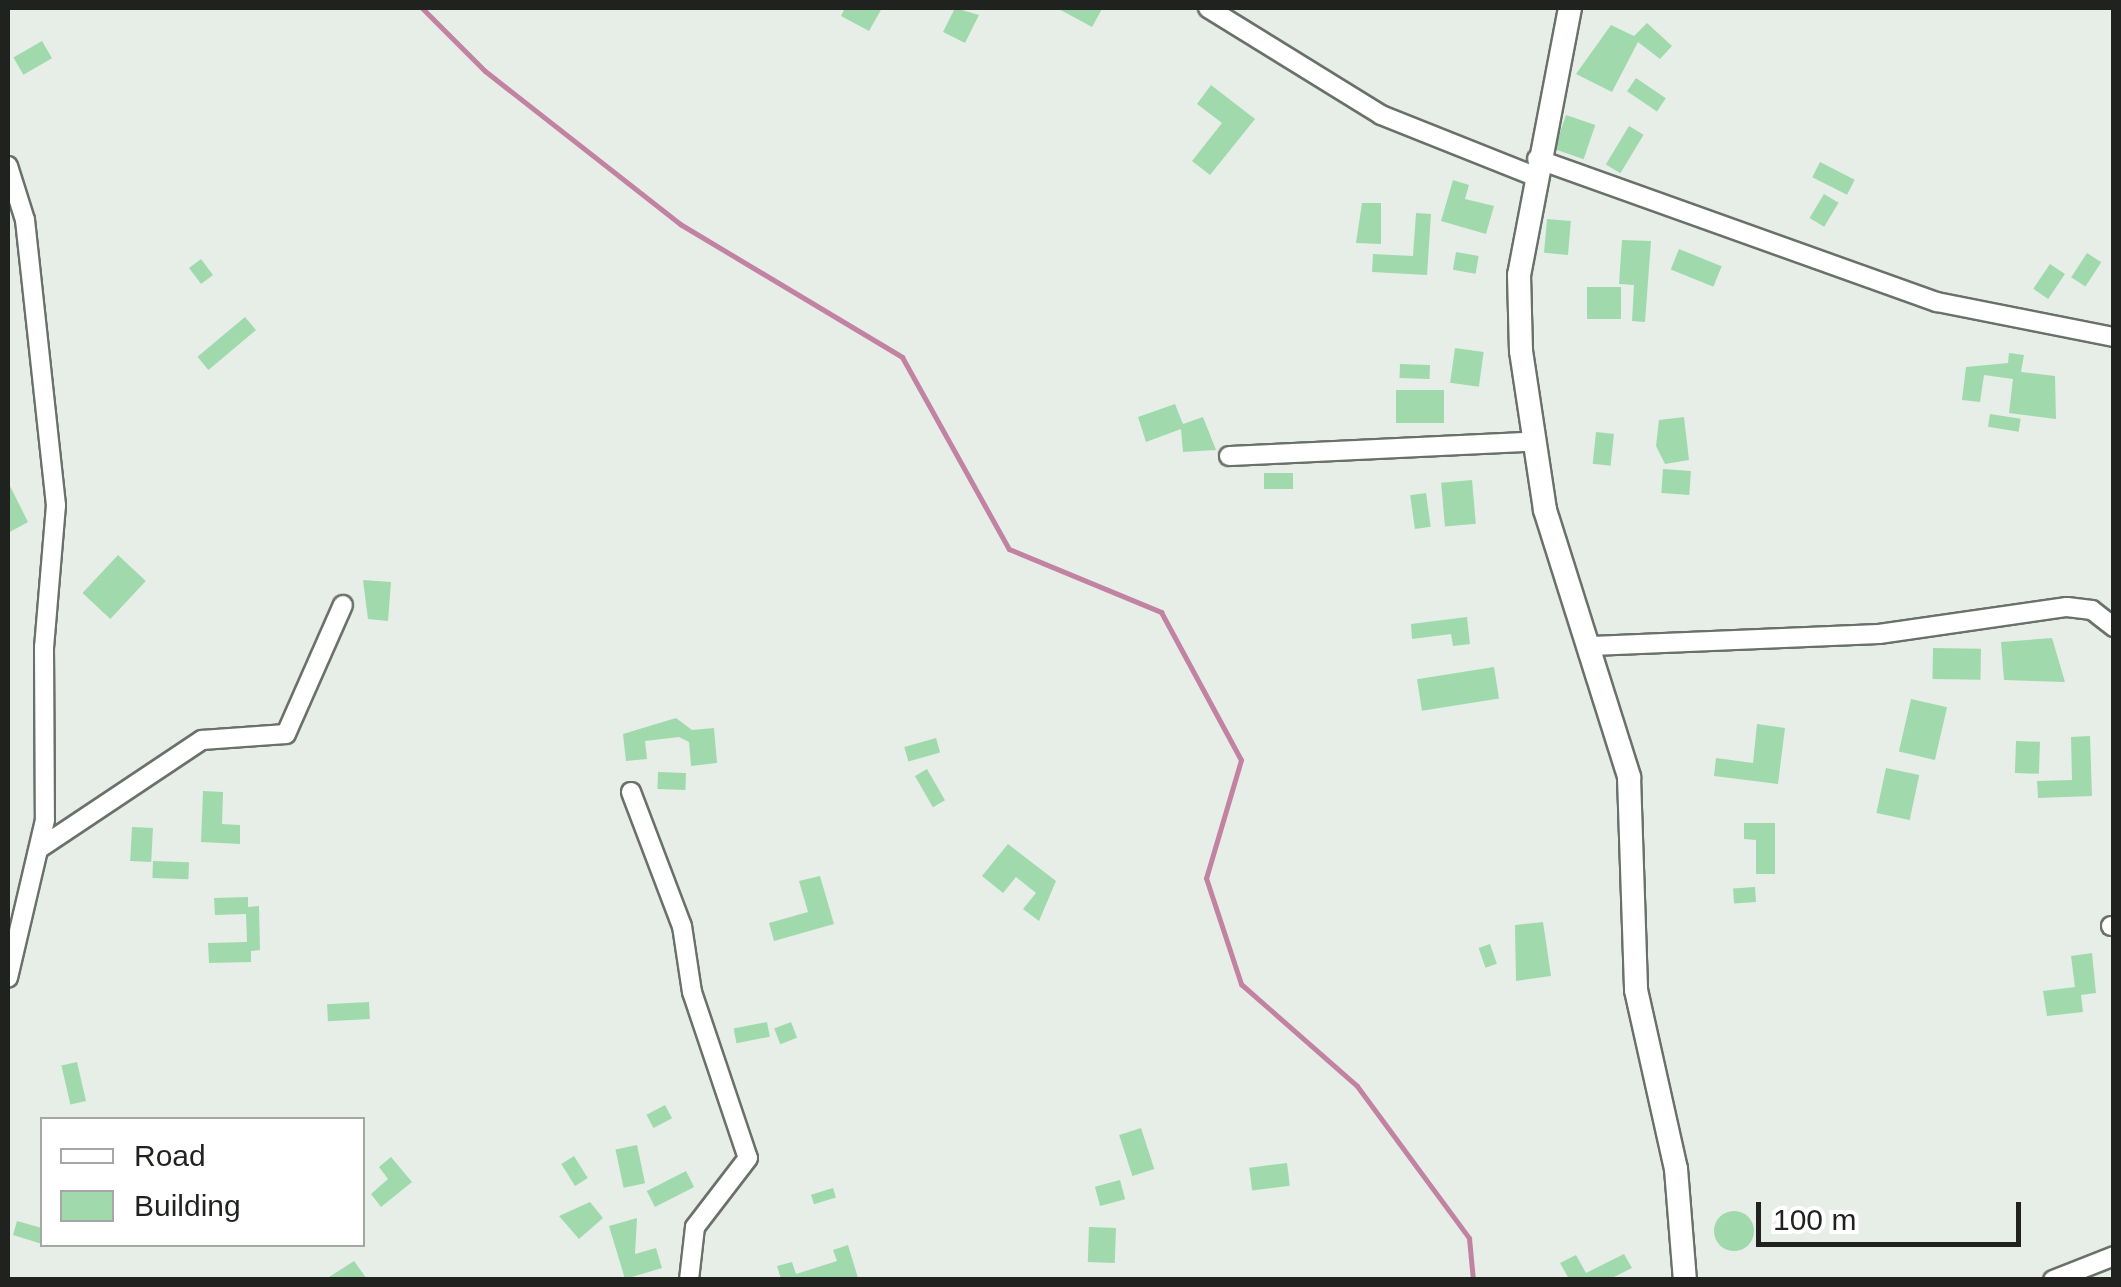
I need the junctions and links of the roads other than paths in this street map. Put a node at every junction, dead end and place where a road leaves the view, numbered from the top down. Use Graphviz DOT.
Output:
graph roads {
  1 [pos="1208,8"];
  2 [pos="1570,8"];
  3 [pos="8,166"];
  4 [pos="1536,168"];
  5 [pos="2114,336"];
  6 [pos="1530,442"];
  7 [pos="1228,456"];
  8 [pos="343,605"];
  9 [pos="2114,627"];
  10 [pos="1592,646"];
  11 [pos="631,792"];
  12 [pos="40,848"];
  13 [pos="8,978"];
  14 [pos="2114,1256"];
  15 [pos="690,1280"];
  16 [pos="1685,1280"];
  17 [pos="2053,1280"];
  1 -- 4 [label="street"];
  2 -- 4 [label="street"];
  3 -- 12 [label="street"];
  4 -- 5 [label="street"];
  4 -- 6 [label="street"];
  6 -- 7 [label="street"];
  6 -- 10 [label="street"];
  8 -- 12 [label="street"];
  9 -- 10 [label="street"];
  10 -- 16 [label="street"];
  11 -- 15 [label="street"];
  12 -- 13 [label="street"];
  14 -- 17 [label="street"];
}
